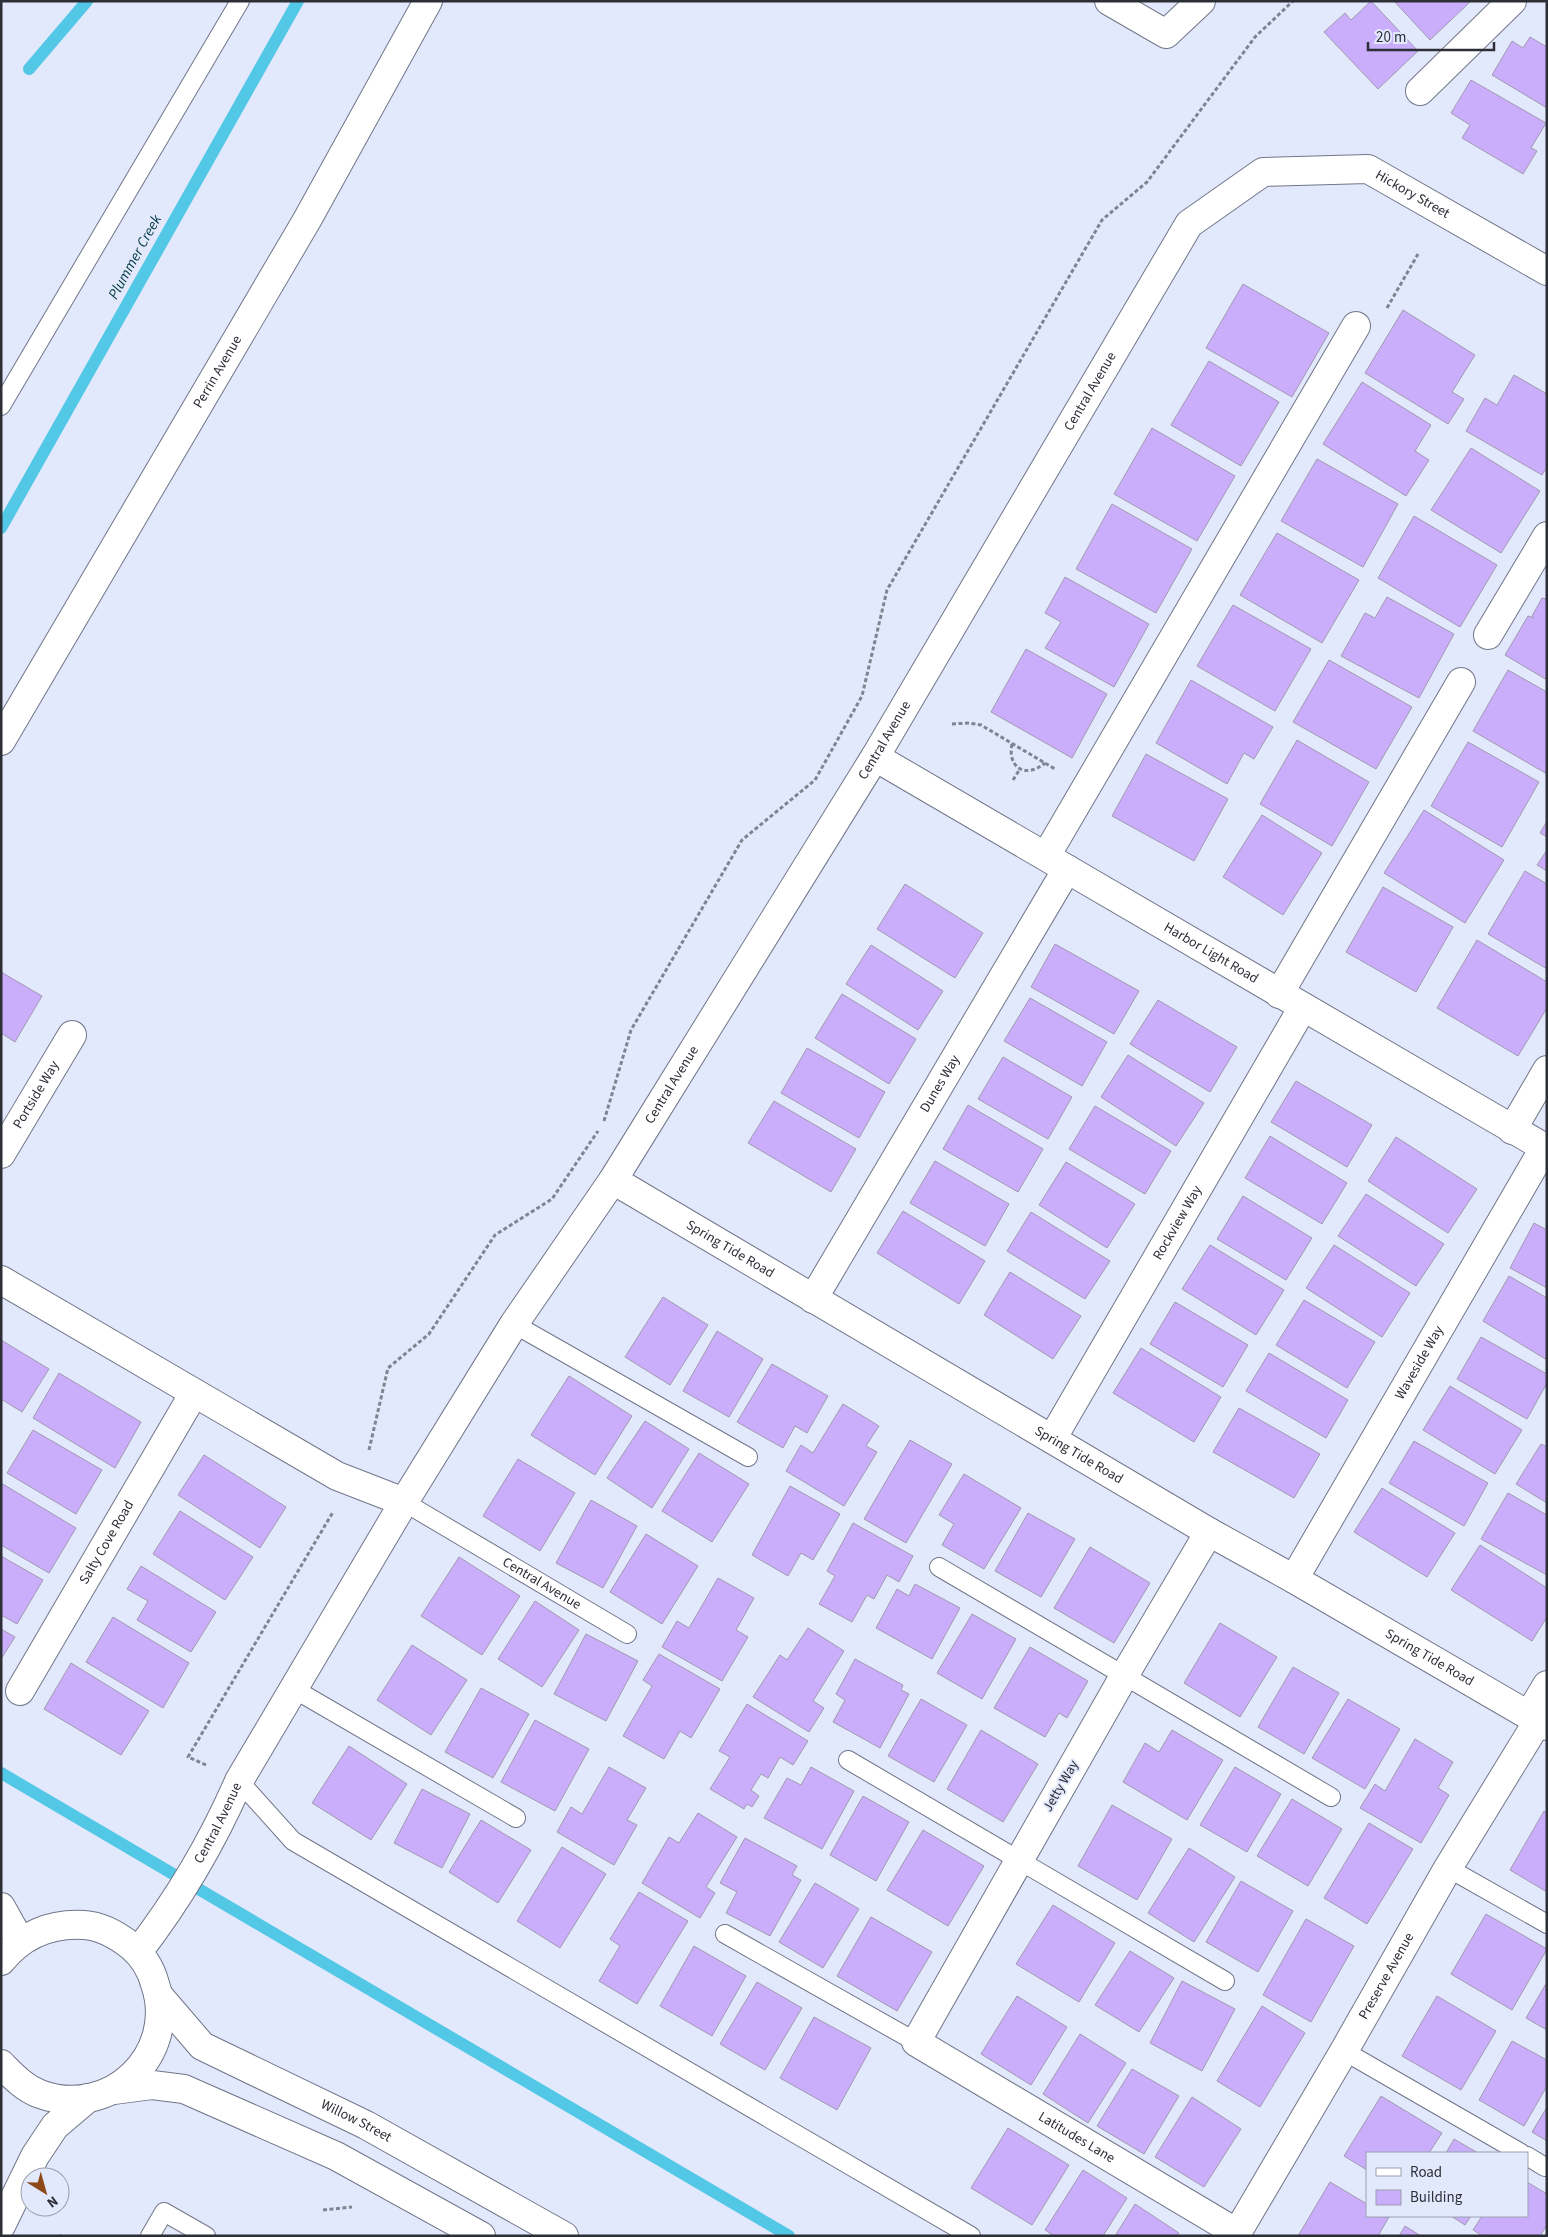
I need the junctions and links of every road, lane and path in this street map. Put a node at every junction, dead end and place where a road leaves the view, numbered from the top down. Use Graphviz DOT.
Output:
graph roads {
  1 [pos="240,1"];
  2 [pos="428,1"];
  3 [pos="1109,1"];
  4 [pos="1201,1"];
  5 [pos="1293,1"];
  6 [pos="1512,1"];
  7 [pos="1420,91"];
  8 [pos="1263,172"];
  9 [pos="1418,254"];
  10 [pos="1547,270"];
  11 [pos="1356,326"];
  12 [pos="1,406"];
  13 [pos="1547,536"];
  14 [pos="1488,635"];
  15 [pos="1460,682"];
  16 [pos="952,724"];
  17 [pos="1,741"];
  18 [pos="1012,744"];
  19 [pos="875,757"];
  20 [pos="1045,763"];
  21 [pos="1020,769"];
  22 [pos="1059,772"];
  23 [pos="1013,780"];
  24 [pos="1056,863"];
  25 [pos="1279,994"];
  26 [pos="1303,1007"];
  27 [pos="72,1035"];
  28 [pos="1547,1070"];
  29 [pos="1512,1130"];
  30 [pos="1545,1149"];
  31 [pos="1,1154"];
  32 [pos="613,1180"];
  33 [pos="1,1280"];
  34 [pos="813,1299"];
  35 [pos="514,1324"];
  36 [pos="194,1393"];
  37 [pos="1052,1439"];
  38 [pos="367,1455"];
  39 [pos="748,1457"];
  40 [pos="404,1502"];
  41 [pos="334,1512"];
  42 [pos="1209,1532"];
  43 [pos="939,1567"];
  44 [pos="1294,1579"];
  45 [pos="627,1634"];
  46 [pos="1124,1676"];
  47 [pos="1547,1685"];
  48 [pos="294,1689"];
  49 [pos="20,1691"];
  50 [pos="1538,1721"];
  51 [pos="848,1760"];
  52 [pos="209,1767"];
  53 [pos="239,1781"];
  54 [pos="1331,1797"];
  55 [pos="516,1818"];
  56 [pos="1020,1860"];
  57 [pos="1448,1868"];
  58 [pos="1,1907"];
  59 [pos="1547,1924"];
  60 [pos="725,1934"];
  61 [pos="20,1941"];
  62 [pos="138,1952"];
  63 [pos="1,1961"];
  64 [pos="1225,1981"];
  65 [pos="160,1997"];
  66 [pos="916,2042"];
  67 [pos="1344,2051"];
  68 [pos="1,2064"];
  69 [pos="101,2094"];
  70 [pos="1519,2152"];
  71 [pos="1528,2157"];
  72 [pos="1545,2167"];
  73 [pos="1,2226"];
  74 [pos="1240,2234"];
  75 [pos="150,2236"];
  76 [pos="206,2236"];
  77 [pos="481,2236"];
  78 [pos="564,2236"];
  79 [pos="971,2236"];
  1 -- 12 [label="lane"];
  2 -- 17 [label="street, Perrin Avenue"];
  3 -- 4 [label="street"];
  5 -- 38 [label="path"];
  6 -- 7 [label="street"];
  8 -- 10 [label="street, Hickory Street"];
  8 -- 19 [label="street, Central Avenue"];
  9 -- 11 [label="path"];
  11 -- 24 [label="street, Dunes Way"];
  13 -- 14 [label="street"];
  15 -- 25 [label="street"];
  16 -- 18 [label="path"];
  18 -- 20 [label="path"];
  18 -- 21 [label="path"];
  19 -- 24 [label="street, Harbor Light Road"];
  19 -- 32 [label="street, Central Avenue"];
  20 -- 21 [label="path"];
  20 -- 22 [label="path"];
  21 -- 23 [label="path"];
  24 -- 25 [label="street, Harbor Light Road"];
  24 -- 34 [label="street, Dunes Way"];
  25 -- 26 [label="street, Harbor Light Road"];
  26 -- 29 [label="street, Harbor Light Road"];
  26 -- 37 [label="street, Rockview Way"];
  27 -- 31 [label="street, Portside Way"];
  28 -- 29 [label="street"];
  29 -- 30 [label="street, Harbor Light Road"];
  30 -- 44 [label="street, Waveside Way"];
  32 -- 34 [label="street, Spring Tide Road"];
  32 -- 35 [label="street, Central Avenue"];
  33 -- 36 [label="street"];
  34 -- 37 [label="street, Spring Tide Road"];
  35 -- 39 [label="lane"];
  35 -- 40 [label="street, Central Avenue"];
  36 -- 40 [label="street"];
  36 -- 49 [label="street, Salty Cove Road"];
  37 -- 42 [label="street, Spring Tide Road"];
  40 -- 45 [label="lane, Central Avenue"];
  40 -- 48 [label="street, Central Avenue"];
  41 -- 52 [label="path"];
  42 -- 44 [label="street, Spring Tide Road"];
  42 -- 46 [label="street, Jetty Way"];
  43 -- 46 [label="lane"];
  44 -- 50 [label="street, Spring Tide Road"];
  46 -- 54 [label="lane"];
  46 -- 56 [label="street, Jetty Way"];
  47 -- 50 [label="street, Preserve Avenue"];
  48 -- 53 [label="street, Central Avenue"];
  48 -- 55 [label="lane"];
  50 -- 57 [label="street, Preserve Avenue"];
  51 -- 56 [label="lane"];
  53 -- 62 [label="street, Central Avenue"];
  53 -- 79 [label="lane"];
  56 -- 64 [label="lane"];
  56 -- 66 [label="street, Jetty Way"];
  57 -- 59 [label="lane"];
  57 -- 67 [label="street, Preserve Avenue"];
  58 -- 61 [label="street"];
  60 -- 66 [label="lane"];
  61 -- 62 [label="street"];
  61 -- 63 [label="street"];
  62 -- 65 [label="street"];
  65 -- 69 [label="street"];
  65 -- 78 [label="street, Willow Street"];
  66 -- 74 [label="street, Latitudes Lane"];
  67 -- 70 [label="lane"];
  67 -- 74 [label="street, Preserve Avenue"];
  68 -- 69 [label="street"];
  69 -- 73 [label="street"];
  69 -- 77 [label="street"];
  71 -- 72 [label="lane"];
  75 -- 76 [label="lane"];
}
